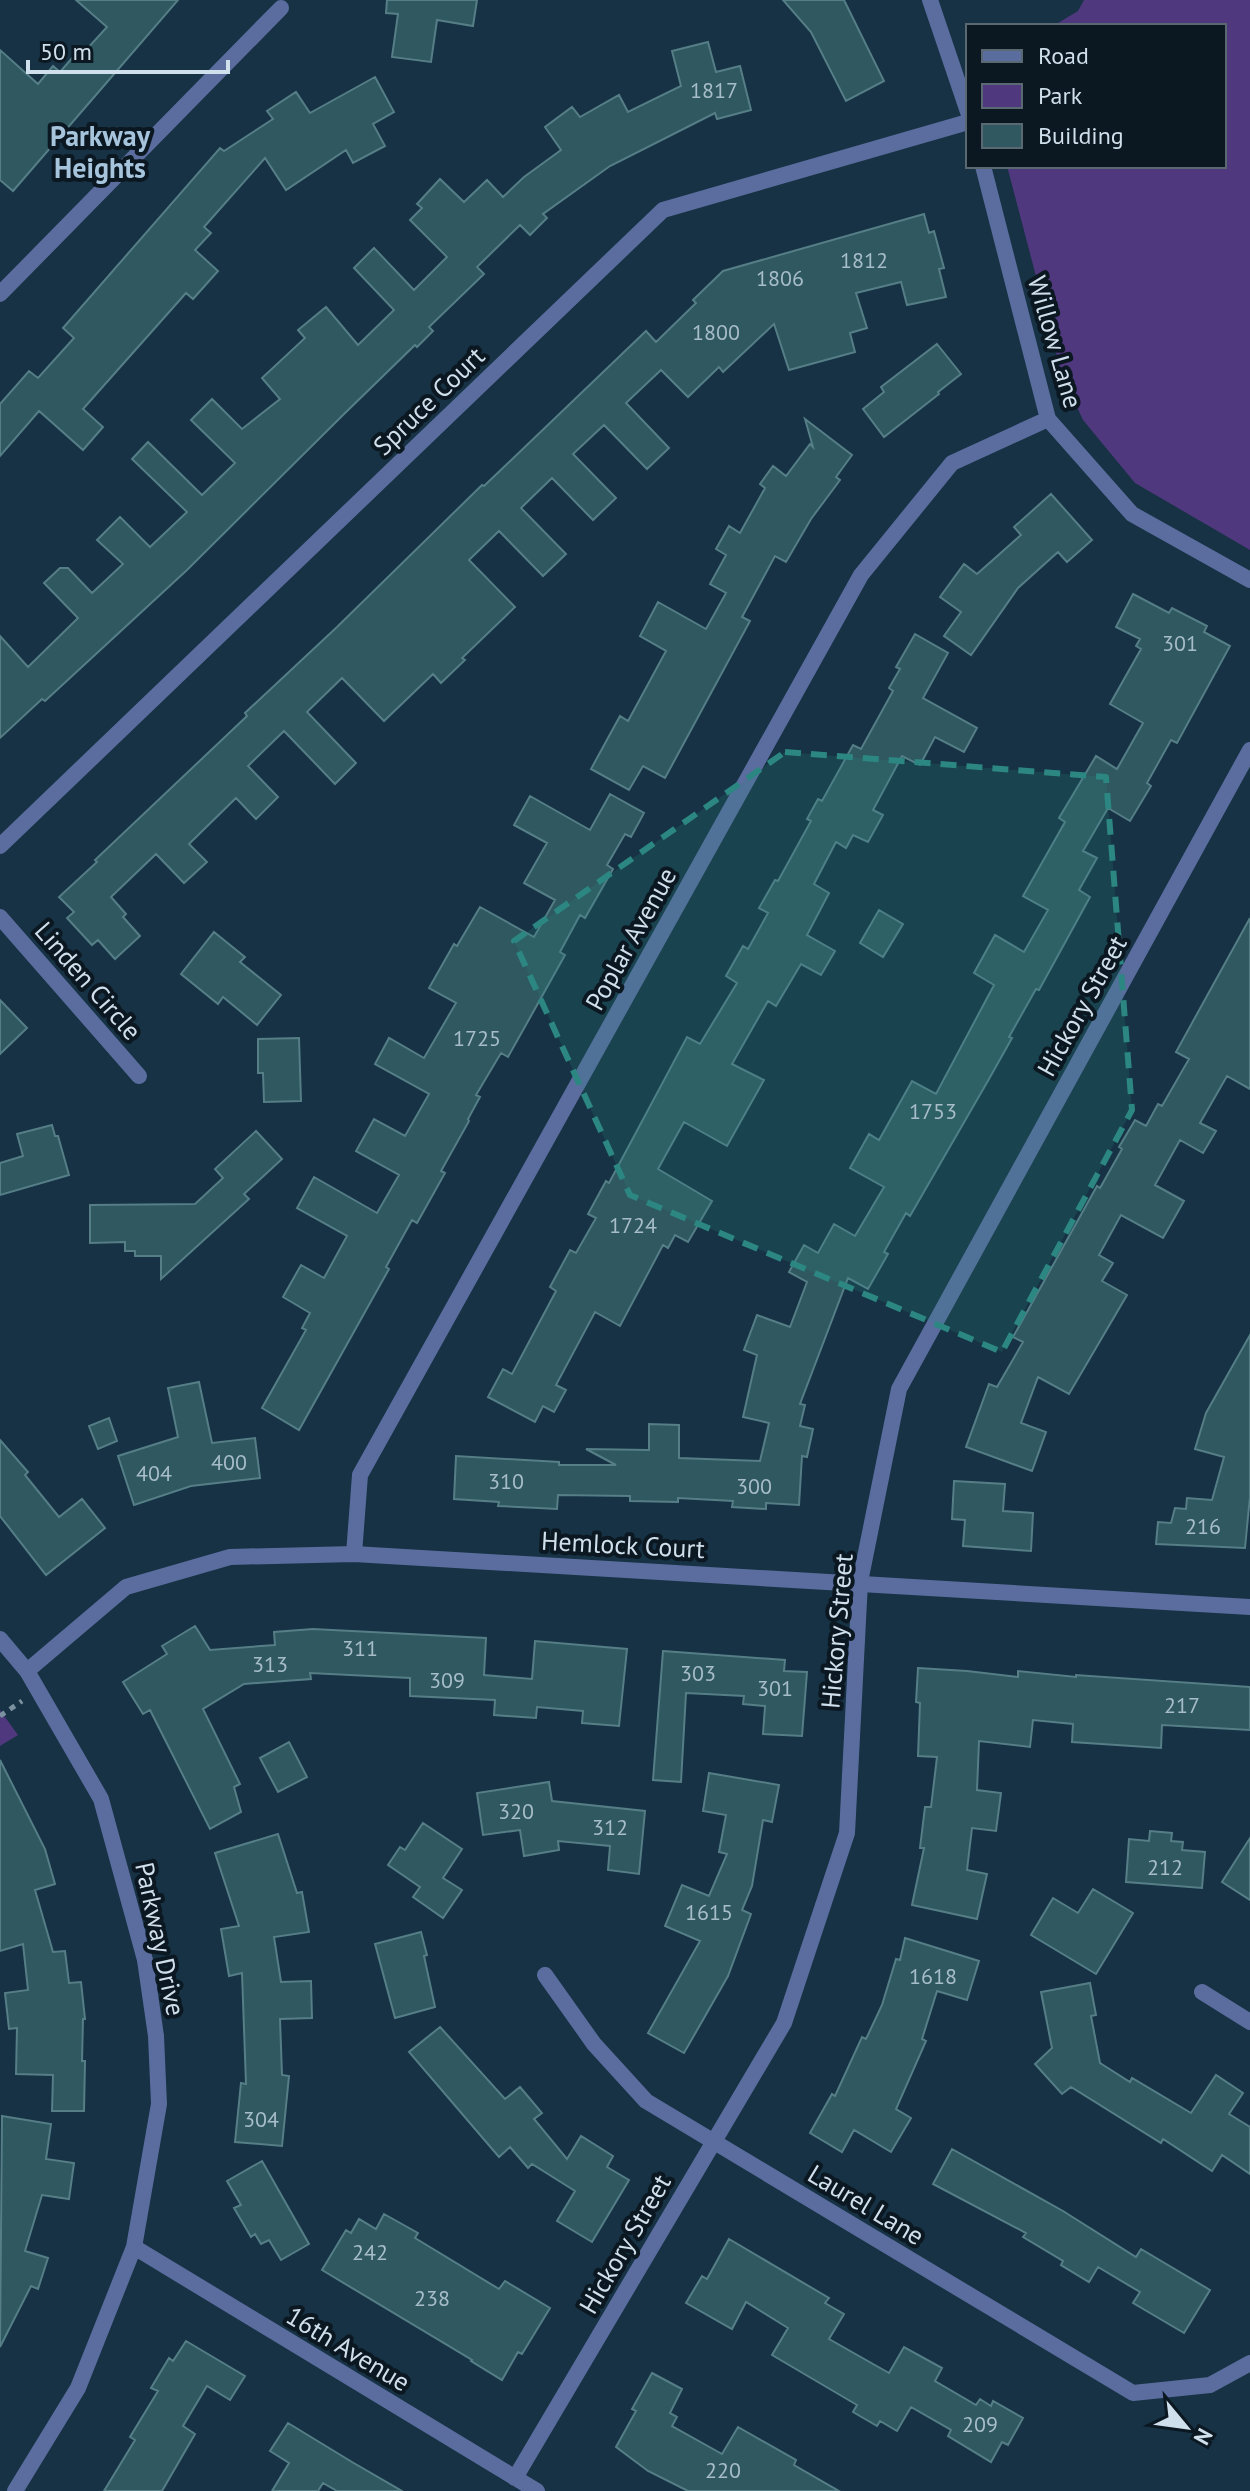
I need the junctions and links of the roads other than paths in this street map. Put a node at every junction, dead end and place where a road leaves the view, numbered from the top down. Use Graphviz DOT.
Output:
graph roads {
  1 [pos="930,0"];
  2 [pos="281,8"];
  3 [pos="966,106"];
  4 [pos="966,123"];
  5 [pos="984,168"];
  6 [pos="0,294"];
  7 [pos="1048,419"];
  8 [pos="1250,580"];
  9 [pos="1250,750"];
  10 [pos="0,846"];
  11 [pos="0,917"];
  12 [pos="139,1076"];
  13 [pos="354,1554"];
  14 [pos="860,1582"];
  15 [pos="1250,1607"];
  16 [pos="0,1639"];
  17 [pos="27,1671"];
  18 [pos="545,1975"];
  19 [pos="1202,1992"];
  20 [pos="1250,2022"];
  21 [pos="713,2141"];
  22 [pos="134,2247"];
  23 [pos="1250,2363"];
  24 [pos="515,2478"];
  25 [pos="15,2491"];
  26 [pos="537,2491"];
  1 -- 3 [label="street"];
  2 -- 6 [label="street"];
  4 -- 10 [label="street, Spruce Court"];
  5 -- 7 [label="street, Willow Lane"];
  7 -- 8 [label="street, Willow Lane"];
  7 -- 13 [label="street, Poplar Avenue"];
  9 -- 14 [label="street, Hickory Street"];
  11 -- 12 [label="street, Linden Circle"];
  13 -- 14 [label="street, Hemlock Court"];
  13 -- 17 [label="street, Hemlock Court"];
  14 -- 15 [label="street, Hemlock Court"];
  14 -- 21 [label="street, Hickory Street"];
  16 -- 17 [label="street, Parkway Drive"];
  17 -- 22 [label="street, Parkway Drive"];
  18 -- 21 [label="street, Laurel Lane"];
  19 -- 20 [label="street"];
  21 -- 23 [label="street, Laurel Lane"];
  21 -- 24 [label="street, Hickory Street"];
  22 -- 24 [label="street, 16th Avenue"];
  22 -- 25 [label="street, Parkway Drive"];
  24 -- 26 [label="street, 16th Avenue"];
}
